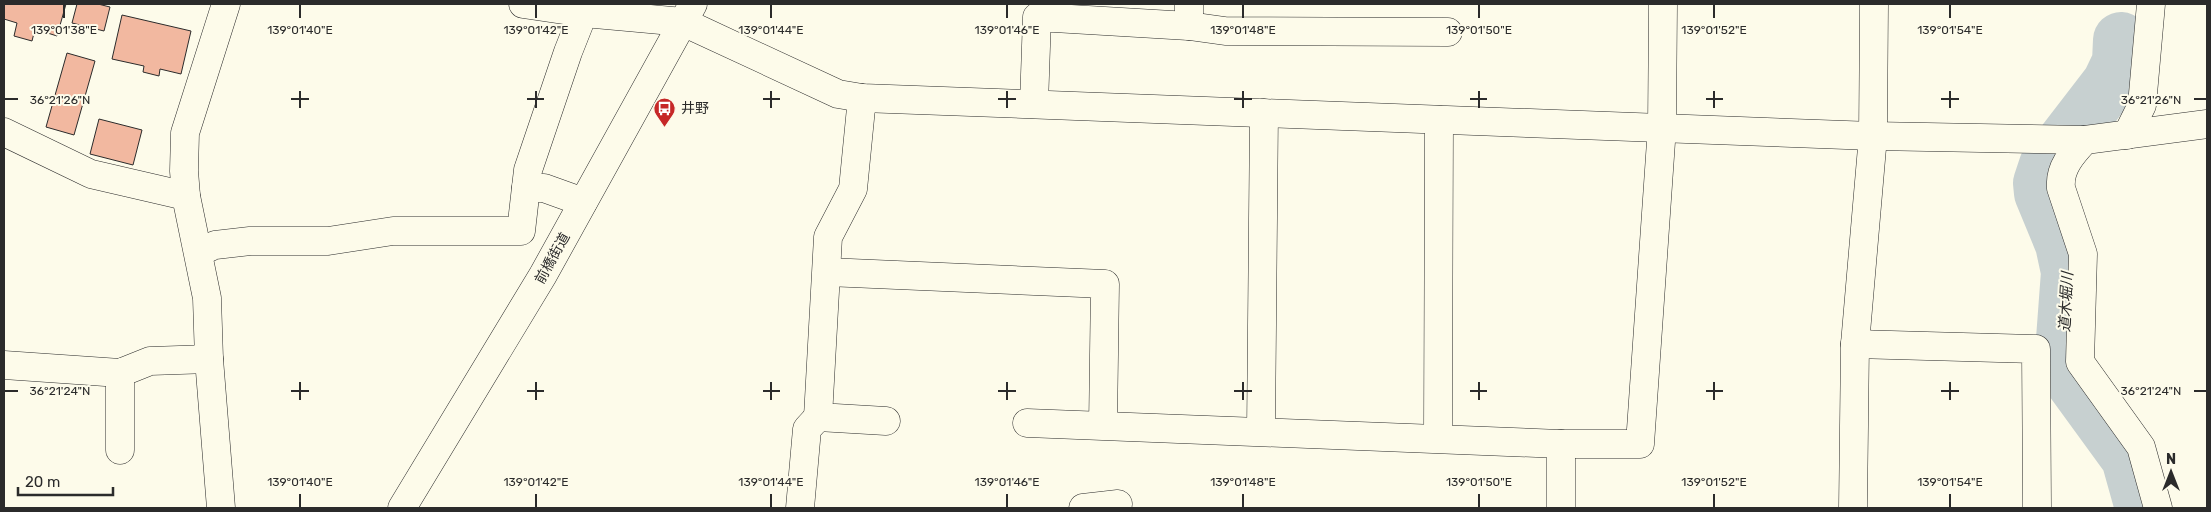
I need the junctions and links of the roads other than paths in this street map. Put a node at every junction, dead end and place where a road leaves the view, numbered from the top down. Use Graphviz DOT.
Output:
graph roads {
  1 [pos="226,4"];
  2 [pos="523,4"];
  3 [pos="1663,4"];
  4 [pos="1874,4"];
  5 [pos="2151,4"];
  6 [pos="586,9"];
  7 [pos="688,13"];
  8 [pos="1189,15"];
  9 [pos="1448,32"];
  10 [pos="862,98"];
  11 [pos="1034,104"];
  12 [pos="1264,113"];
  13 [pos="1439,120"];
  14 [pos="2207,124"];
  15 [pos="1662,127"];
  16 [pos="4,132"];
  17 [pos="2127,135"];
  18 [pos="1873,136"];
  19 [pos="2085,140"];
  20 [pos="526,188"];
  21 [pos="186,196"];
  22 [pos="583,202"];
  23 [pos="199,252"];
  24 [pos="827,272"];
  25 [pos="1855,344"];
  26 [pos="209,359"];
  27 [pos="4,365"];
  28 [pos="120,373"];
  29 [pos="818,417"];
  30 [pos="886,421"];
  31 [pos="1027,423"];
  32 [pos="1103,425"];
  33 [pos="1261,431"];
  34 [pos="1438,437"];
  35 [pos="1561,444"];
  36 [pos="120,450"];
  37 [pos="1118,504"];
  38 [pos="221,508"];
  39 [pos="402,508"];
  40 [pos="800,508"];
  41 [pos="1083,508"];
  42 [pos="1562,508"];
  43 [pos="1853,508"];
  44 [pos="2037,508"];
  45 [pos="2158,508"];
  1 -- 21 [label="street"];
  2 -- 6 [label="street"];
  3 -- 15 [label="street"];
  4 -- 18 [label="street"];
  5 -- 17 [label="street"];
  6 -- 7 [label="street"];
  6 -- 20 [label="street"];
  7 -- 10 [label="street"];
  7 -- 22 [label="street, 前橋街道"];
  8 -- 9 [label="street"];
  8 -- 11 [label="street"];
  10 -- 11 [label="street"];
  10 -- 24 [label="street"];
  11 -- 12 [label="street"];
  12 -- 13 [label="street"];
  12 -- 33 [label="street"];
  13 -- 15 [label="street"];
  13 -- 34 [label="street"];
  14 -- 17 [label="street"];
  15 -- 18 [label="street"];
  15 -- 35 [label="street"];
  16 -- 21 [label="street"];
  17 -- 19 [label="street"];
  18 -- 19 [label="street"];
  18 -- 25 [label="street"];
  19 -- 45 [label="street"];
  20 -- 22 [label="street"];
  20 -- 23 [label="street"];
  21 -- 23 [label="street"];
  22 -- 39 [label="street, 前橋街道"];
  23 -- 26 [label="street"];
  24 -- 29 [label="street"];
  24 -- 32 [label="street"];
  25 -- 43 [label="street"];
  25 -- 44 [label="street"];
  26 -- 28 [label="street"];
  26 -- 38 [label="street"];
  27 -- 28 [label="street"];
  28 -- 36 [label="street"];
  29 -- 30 [label="street"];
  29 -- 40 [label="street"];
  31 -- 32 [label="street"];
  32 -- 33 [label="street"];
  33 -- 34 [label="street"];
  34 -- 35 [label="street"];
  35 -- 42 [label="street"];
  37 -- 41 [label="street"];
}
